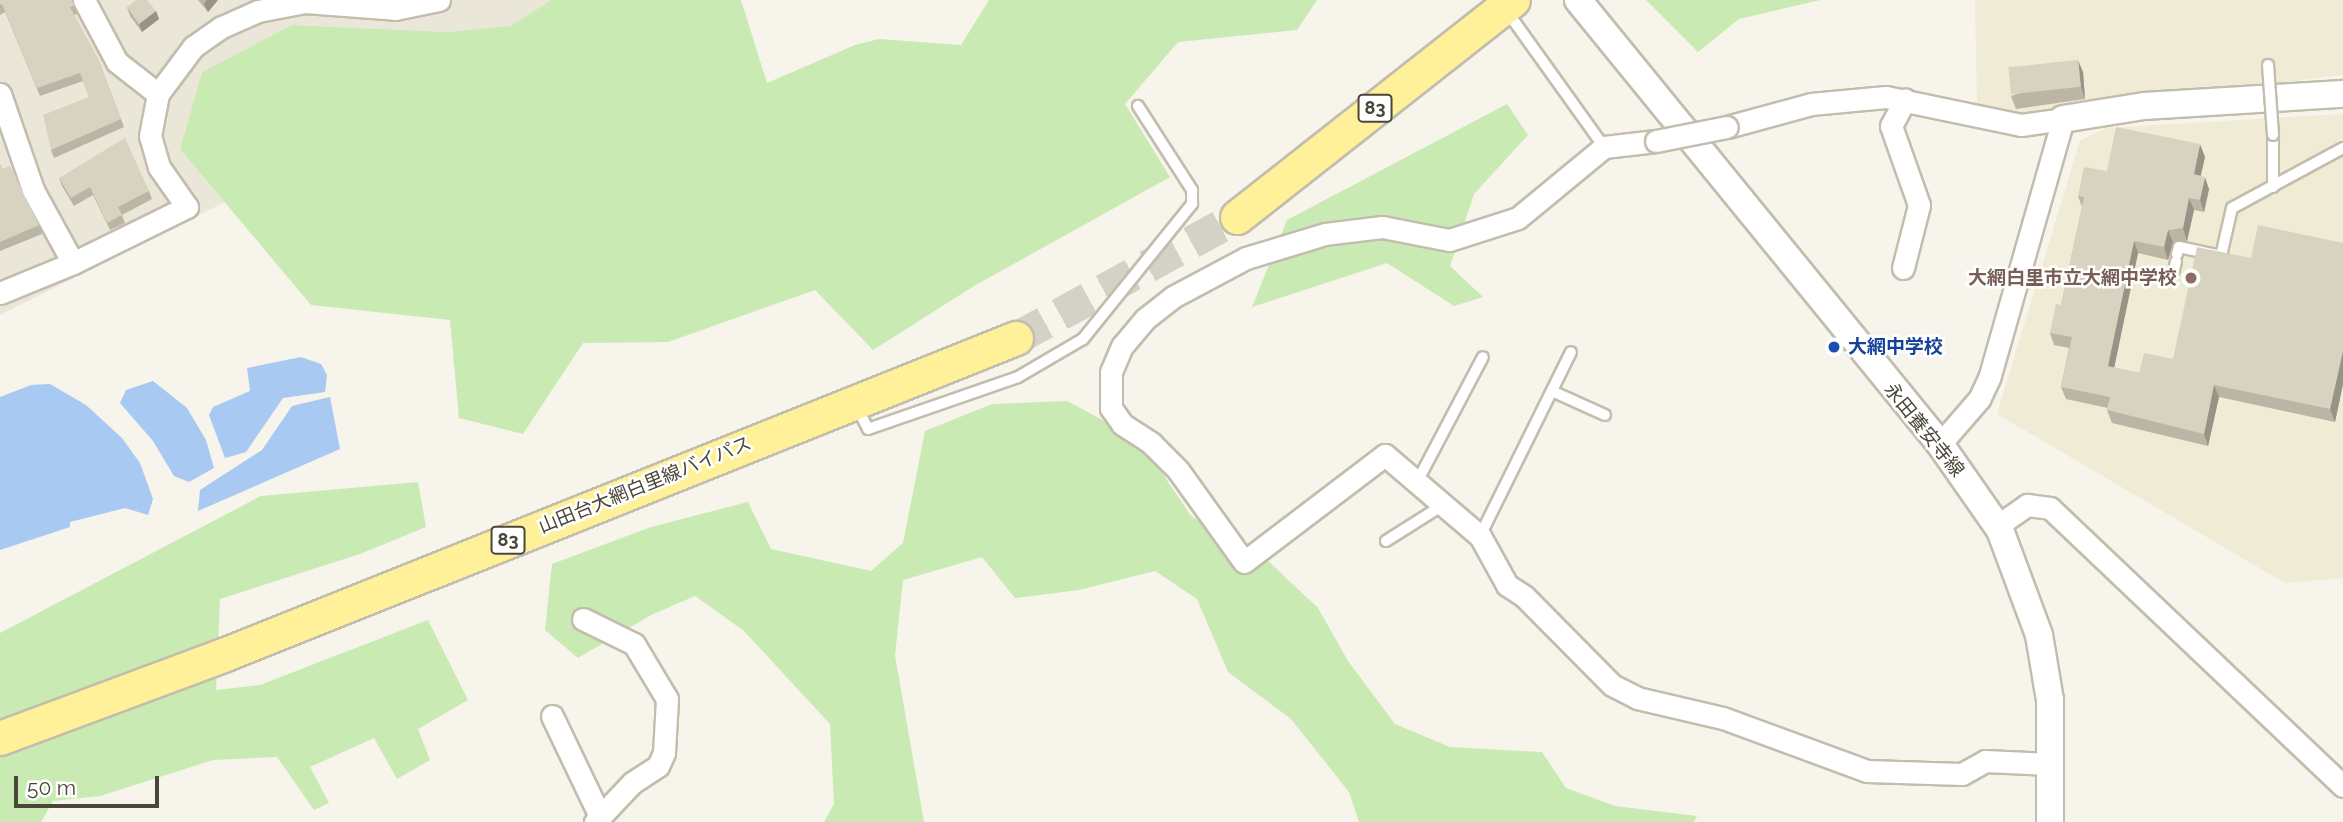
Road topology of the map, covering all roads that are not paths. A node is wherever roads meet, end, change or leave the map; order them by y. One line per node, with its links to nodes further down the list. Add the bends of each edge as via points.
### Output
1 (84, 0): 8 (street, via 117,62)
2 (439, 0): 5 (street, via 395,9 305,2)
3 (1578, 0): 27 (street, 永田養安寺線)
4 (1509, 3): 13 (lane); 16 (main road, 83)
5 (253, 6): 8 (street, via 193,47)
6 (2268, 65): 15 (lane, bridge)
7 (0, 94): 18 (street, via 33,190)
8 (158, 94): 18 (street, via 150,136 159,167 187,207)
9 (2343, 94): 12 (street, via 2144,106)
10 (1905, 100): 12 (street, via 2021,125); 13 (street, bridge, via 1886,97 1811,104 1727,127); 19 (street, via 1891,126 1919,205)
11 (1138, 106): 25 (lane, via 1192,190 1192,204 1083,339 1018,377 868,429)
12 (2063, 119): 27 (street, via 1989,378 1979,399)
13 (1604, 147): 28 (street, via 1518,218 1449,240 1382,228 1325,234 1247,258 1173,297 1145,319 1122,346 1111,372 1111,408 1122,424 1151,443 1178,470 1244,562 1385,455)
14 (2343, 148): 15 (lane)
15 (2273, 187): 17 (lane, via 2232,208 2221,256 2179,247)
16 (1237, 217)
17 (2175, 262)
18 (73, 263): 20 (street)
19 (1903, 268)
20 (0, 293)
21 (1016, 338): 25 (main road, 山田台大網白里線バイパス / 83)
22 (1571, 352): 24 (lane)
23 (1483, 357): 28 (lane)
24 (1552, 391): 26 (lane); 31 (lane)
25 (853, 401): 35 (main road, 山田台大網白里線バイパス / 83, via 235,650)
26 (1605, 415)
27 (1940, 444): 30 (street, 永田養安寺線)
28 (1416, 482): 29 (street)
29 (1443, 505): 31 (street); 32 (lane)
30 (1997, 526): 36 (street, 永田養安寺線, via 2039,635 2050,700); 37 (street, via 2027,505 2050,508)
31 (1480, 536): 36 (street, via 1507,585 1524,596 1612,685 1637,698 1723,718 1867,771 1962,774 1985,761)
32 (1386, 541)
33 (583, 619): 38 (street, via 634,644 667,699 664,753 658,766 632,783)
34 (552, 716): 38 (street)
35 (0, 737)
36 (2050, 764): 39 (street, 永田養安寺線)
37 (2343, 786)
38 (597, 819)
39 (2050, 822)

